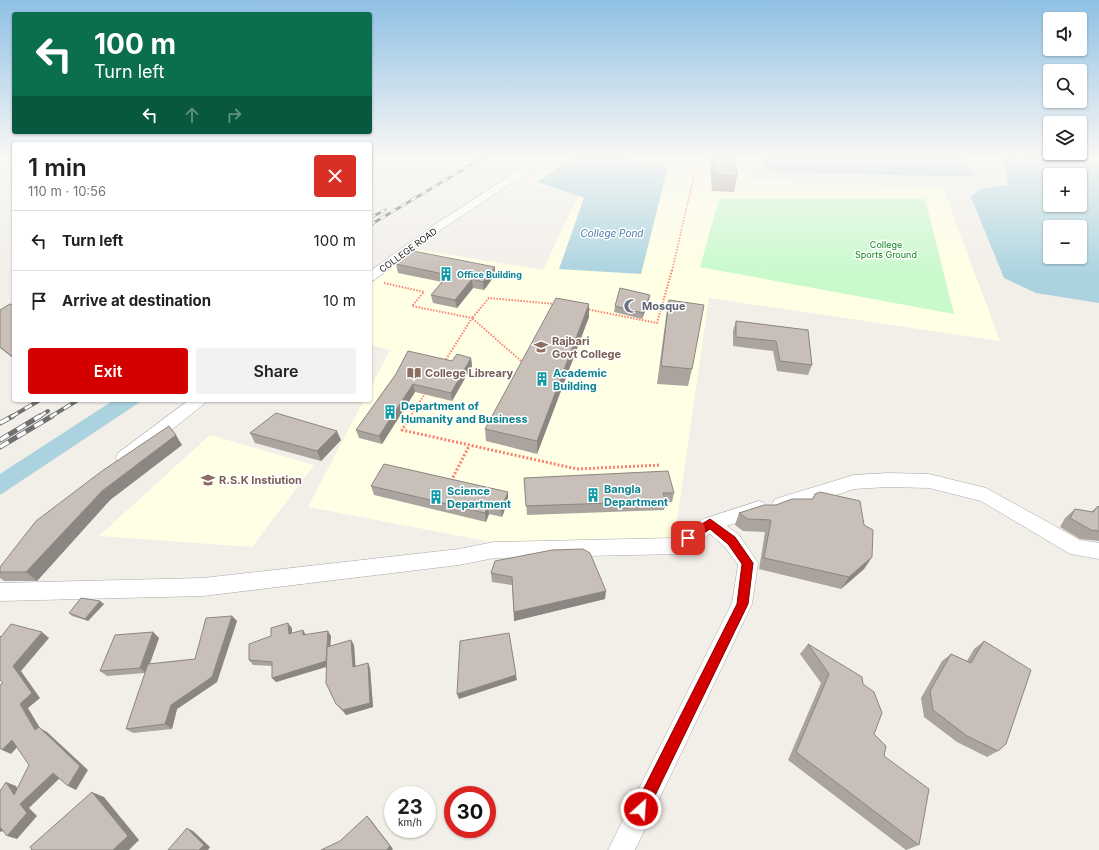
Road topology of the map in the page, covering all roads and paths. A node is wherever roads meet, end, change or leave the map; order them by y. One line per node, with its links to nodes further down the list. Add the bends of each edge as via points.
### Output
1 (485, 197): 3 (street, COLLEGE ROAD, via 441,225)
2 (689, 197): 5 (path, via 657,323)
3 (374, 279): 6 (path, via 424,292 412,306)
4 (556, 304): 6 (path, via 489,298)
5 (586, 309)
6 (472, 318): 7 (path); 8 (path)
7 (521, 361)
8 (443, 364)
9 (427, 390): 11 (path, via 402,430)
10 (196, 402): 13 (street)
11 (469, 446): 12 (path, via 577,469); 14 (path)
12 (661, 465)
13 (112, 467)
14 (450, 483)
15 (710, 524): 16 (street, via 758,508 803,499 854,482 929,482 986,495 1077,548); 17 (street, via 677,546 494,550 459,557 203,587); 18 (street, via 732,541 748,563 742,604)
16 (1099, 551)
17 (0, 592)
18 (621, 850)

